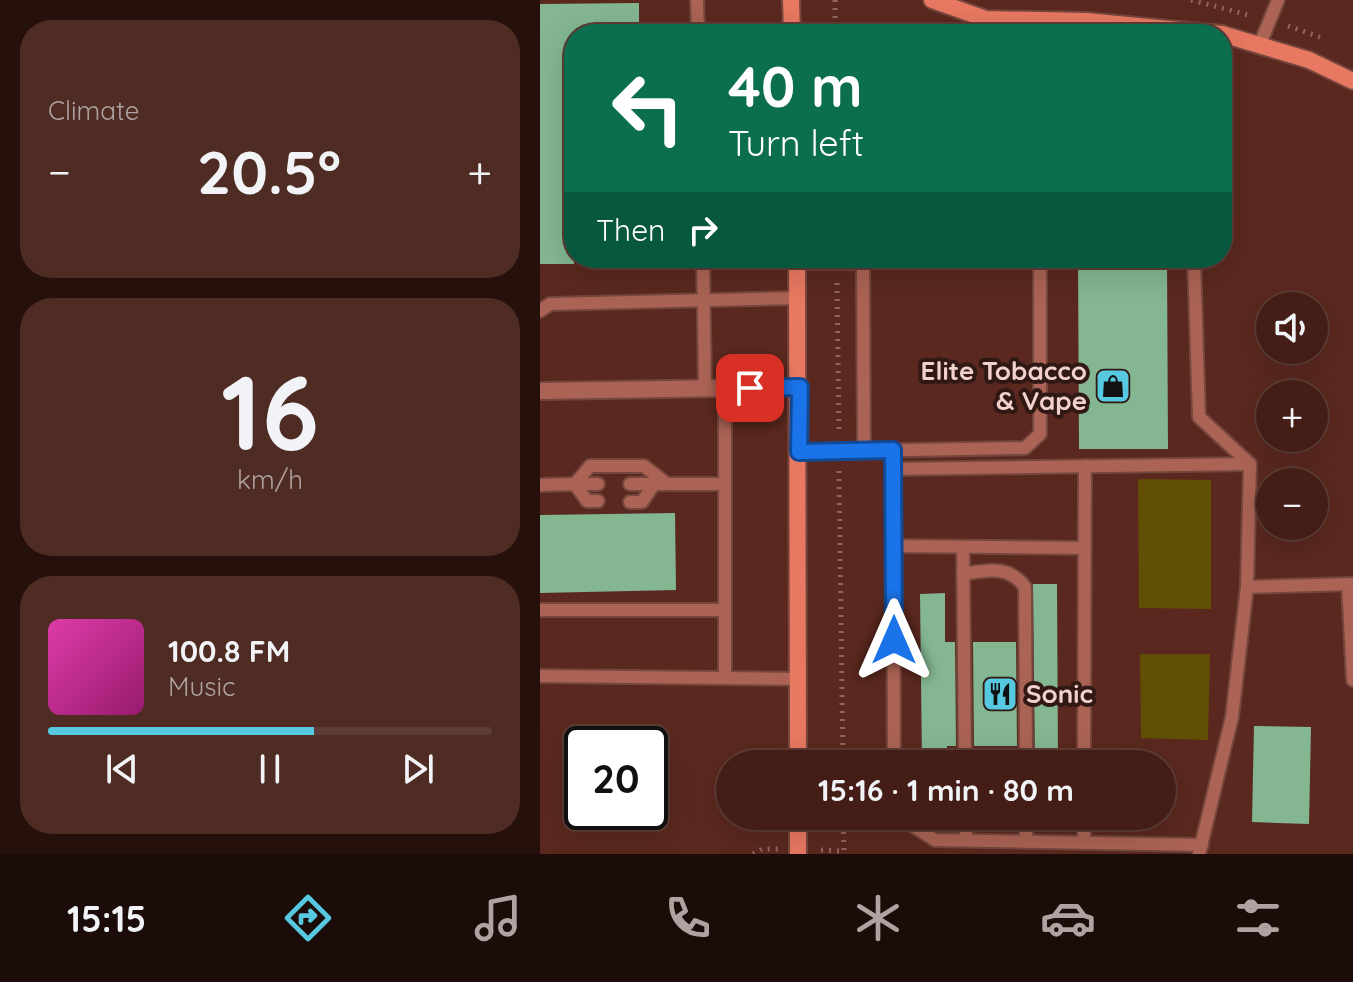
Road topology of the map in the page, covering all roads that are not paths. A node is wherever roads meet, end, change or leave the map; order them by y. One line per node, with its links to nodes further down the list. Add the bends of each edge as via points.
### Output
1 (697, 0): 5 (lane)
2 (791, 0): 6 (main road)
3 (932, 0): 7 (main road, via 986,19)
4 (1278, 0): 9 (lane)
5 (698, 24)
6 (792, 24)
7 (1116, 24)
8 (1232, 37): 9 (main road)
9 (1260, 44): 10 (main road)
10 (1353, 81)
11 (703, 268): 17 (lane)
12 (797, 268): 16 (main road)
13 (864, 268): 24 (lane)
14 (1040, 268): 23 (lane, via 1040,434 1025,448)
15 (1194, 268): 26 (lane, via 1199,417)
16 (798, 298): 17 (lane); 19 (main road)
17 (704, 300): 18 (lane, via 550,304); 20 (lane)
18 (540, 311)
19 (800, 387): 21 (street); 25 (main road)
20 (705, 388): 21 (street); 22 (street)
21 (725, 388): 33 (lane)
22 (540, 391)
23 (893, 450): 24 (lane); 28 (lane)
24 (864, 451): 25 (lane)
25 (799, 452): 47 (main road)
26 (1250, 464): 27 (lane); 42 (lane)
27 (1085, 466): 28 (lane); 39 (lane)
28 (893, 469): 37 (lane)
29 (575, 484): 30 (lane); 32 (lane, via 590,466 644,466); 34 (lane); 35 (lane, via 587,501)
30 (598, 484)
31 (630, 484): 32 (lane)
32 (661, 484): 33 (lane); 36 (lane, via 642,502)
33 (725, 484): 44 (lane)
34 (540, 485)
35 (598, 501)
36 (630, 502)
37 (893, 546): 38 (lane); 50 (lane)
38 (963, 547): 39 (lane); 40 (lane)
39 (1084, 548): 53 (lane)
40 (963, 574): 51 (lane); 52 (lane, via 1005,571 1025,587)
41 (1351, 584): 42 (lane); 48 (lane)
42 (1247, 587): 62 (lane, via 1232,717)
43 (540, 610): 44 (lane)
44 (725, 610): 46 (lane)
45 (540, 676): 46 (lane)
46 (725, 678): 47 (lane)
47 (799, 679): 49 (main road)
48 (1353, 680)
49 (798, 750)
50 (894, 750)
51 (965, 750)
52 (1026, 750)
53 (1084, 750)
54 (798, 830): 63 (main road)
55 (919, 830): 59 (lane, via 935,840)
56 (966, 830): 59 (lane)
57 (1026, 830): 60 (lane)
58 (1084, 830): 61 (lane)
59 (966, 840): 60 (lane)
60 (1026, 842): 61 (lane)
61 (1084, 843): 62 (lane)
62 (1201, 850)
63 (798, 854)

